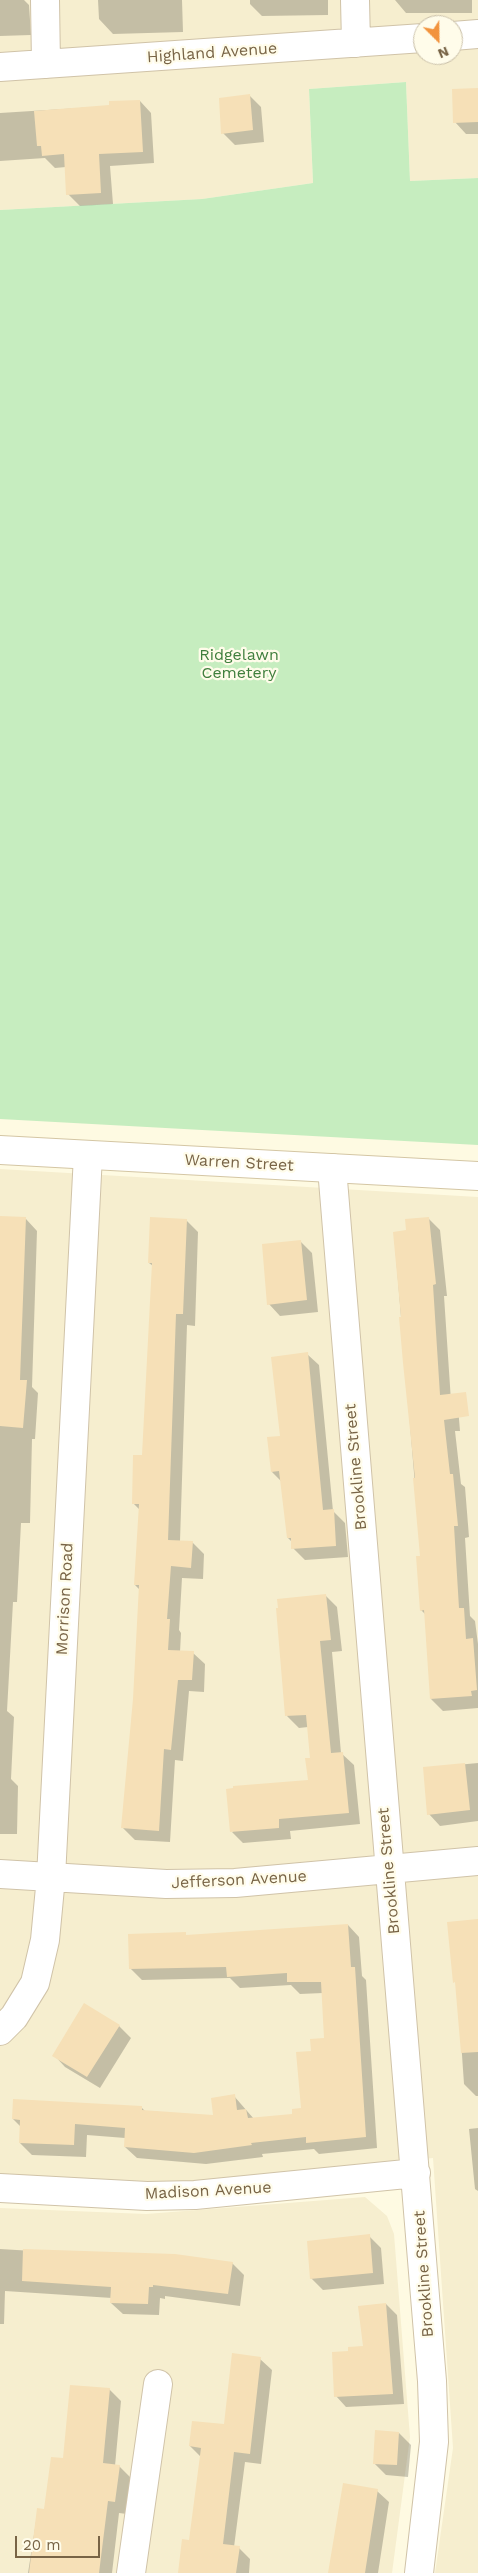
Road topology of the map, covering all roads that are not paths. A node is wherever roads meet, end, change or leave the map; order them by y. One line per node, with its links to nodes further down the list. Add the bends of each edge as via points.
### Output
1 (45, 0): 7 (street)
2 (355, 0): 6 (street)
3 (478, 34): 4 (street)
4 (463, 35)
5 (413, 39): 6 (street, Highland Avenue)
6 (356, 43): 7 (street, Highland Avenue)
7 (46, 64): 8 (street, Highland Avenue)
8 (0, 67)
9 (0, 1150): 10 (street, Warren Street)
10 (88, 1155): 11 (street, Warren Street); 16 (street, Morrison Road)
11 (332, 1168): 12 (street, Warren Street); 14 (street, Brookline Street)
12 (478, 1176)
13 (478, 1861): 14 (street, Jefferson Avenue)
14 (388, 1869): 16 (street, Jefferson Avenue, via 235,1883 166,1884); 18 (street, Brookline Street)
15 (0, 1874): 16 (street, Jefferson Avenue)
16 (51, 1877): 17 (street, Morrison Road, via 45,1940 35,1983 14,2017)
17 (0, 2031)
18 (416, 2173): 19 (street, Madison Avenue, via 195,2195 147,2196); 22 (street, Brookline Street, via 434,2442)
19 (0, 2188)
20 (158, 2384): 21 (street)
21 (131, 2573)
22 (419, 2573)

